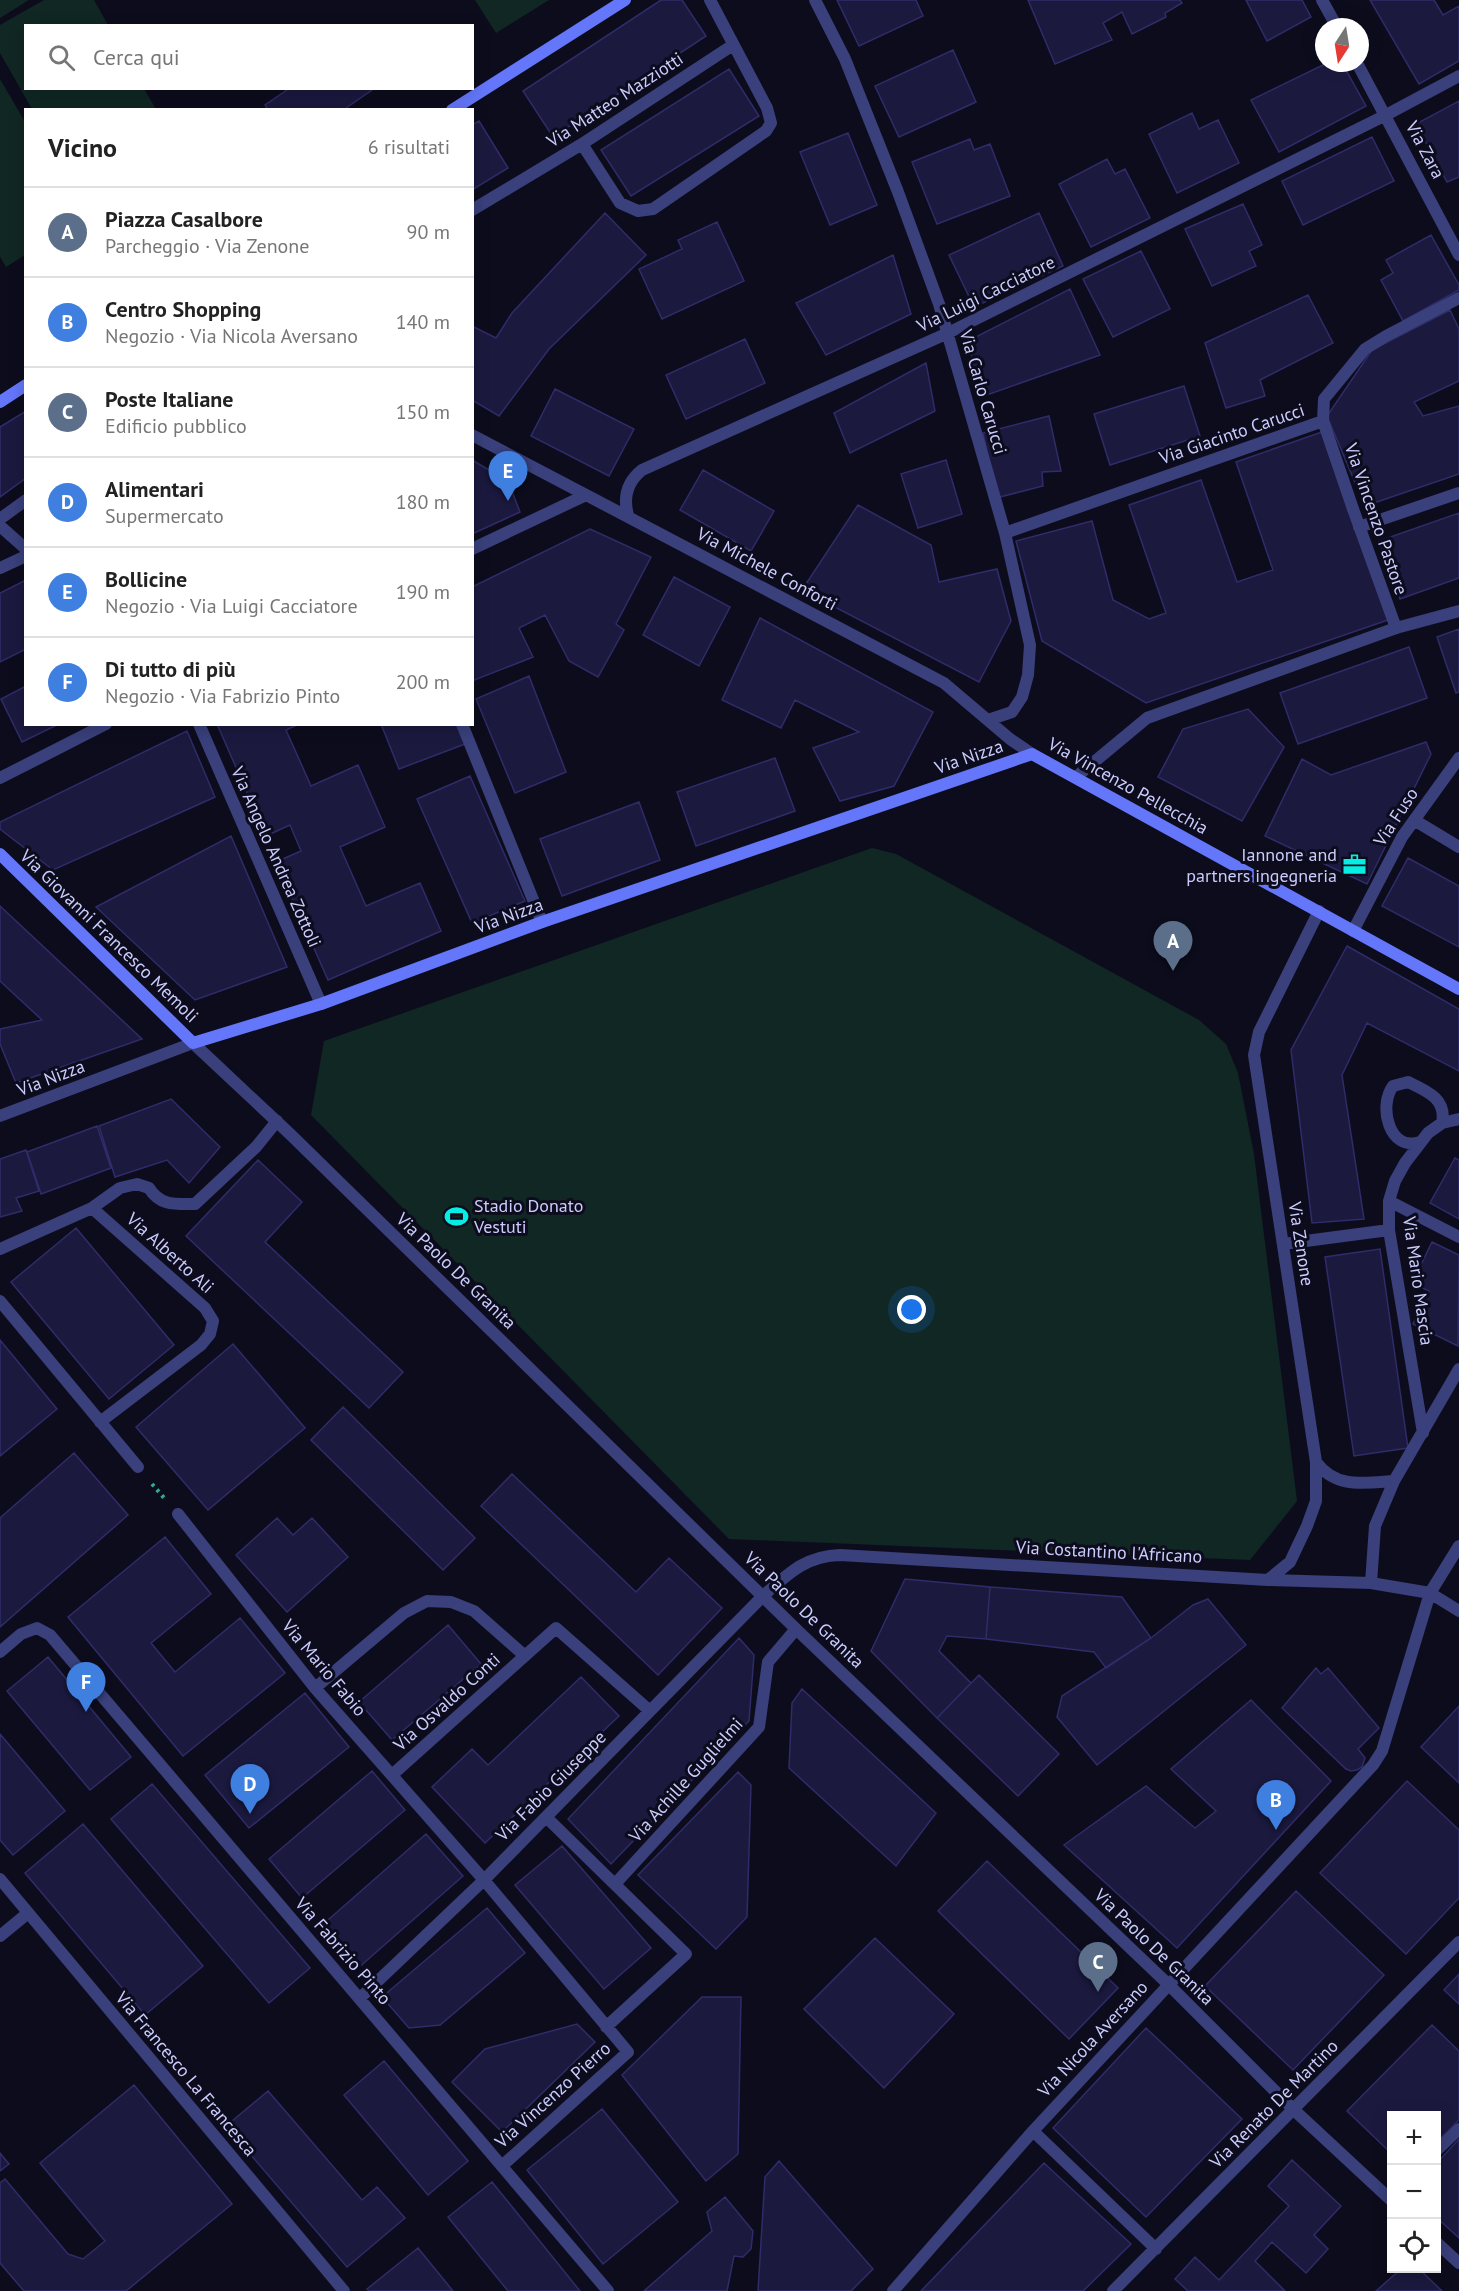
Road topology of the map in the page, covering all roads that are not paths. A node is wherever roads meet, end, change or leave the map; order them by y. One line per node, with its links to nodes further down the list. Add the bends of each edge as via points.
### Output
1 (625, 0): 9 (main road)
2 (710, 0): 6 (street)
3 (815, 0): 15 (street, Via Carlo Carucci, via 867,114)
4 (1322, 0): 5 (street)
5 (1332, 18)
6 (733, 45): 11 (street, Via Matteo Mazziotti); 11 (street, via 771,123 758,137 653,209 638,211 620,203)
7 (1362, 72): 10 (street, Via Zara)
8 (1459, 76): 10 (street, Via Luigi Cacciatore)
9 (455, 108)
10 (1386, 115): 13 (street, Via Zara); 15 (street, Via Luigi Cacciatore)
11 (582, 144): 12 (street, Via Matteo Mazziotti)
12 (474, 209)
13 (1459, 255)
14 (1459, 298): 18 (street, Via Giacinto Carucci, via 1365,349 1324,399)
15 (948, 333): 23 (street, Via Luigi Cacciatore, via 642,470 632,478 627,491); 27 (street, Via Carlo Carucci)
16 (24, 386): 17 (main road)
17 (0, 402)
18 (1323, 421): 26 (street, Via Vincenzo Pastore); 27 (street, Via Giacinto Carucci)
19 (474, 436): 21 (street, Via Michele Conforti)
20 (1459, 493): 26 (street)
21 (586, 495): 23 (street, Via Michele Conforti); 29 (street)
22 (24, 501): 24 (street)
23 (628, 515): 34 (street, Via Michele Conforti, via 944,683)
24 (0, 519)
25 (0, 526): 28 (street)
26 (1359, 527): 33 (street, Via Vincenzo Pastore)
27 (1005, 533): 34 (street, Via Carlo Carucci, via 1030,645 1028,675 1022,697 1012,712)
28 (24, 547)
29 (474, 548)
30 (24, 557): 31 (street)
31 (0, 568)
32 (1459, 611): 33 (street)
33 (1396, 628): 40 (street, via 1147,718)
34 (988, 720): 38 (street, Via Michele Conforti)
35 (102, 726): 41 (street)
36 (200, 726): 49 (street, Via Angelo Andrea Zottoli)
37 (463, 726): 46 (street)
38 (1032, 754): 40 (main road, Via Vincenzo Pellecchia); 46 (main road, Via Nizza)
39 (1459, 758): 42 (street, Via Fuso)
40 (1076, 777): 45 (main road, Via Vincenzo Pellecchia)
41 (0, 778)
42 (1414, 820): 43 (street); 47 (street, Via Fuso)
43 (1459, 847)
44 (0, 854): 50 (main road, Via Giovanni Francesco Memoli)
45 (1319, 911): 47 (main road, Via Vincenzo Pellecchia); 60 (street, Via Zenone, via 1259,1032 1254,1055)
46 (542, 922): 49 (main road, Via Nizza)
47 (1353, 931): 48 (main road, Via Vincenzo Pellecchia)
48 (1459, 989)
49 (321, 1004): 50 (main road, Via Nizza)
50 (193, 1043): 51 (street, Via Nizza); 53 (street, Via Paolo De Granita)
51 (0, 1116)
52 (1459, 1119): 54 (street, Via Mario Mascia)
53 (277, 1121): 57 (street, Via Alberto Ali, via 256,1147 195,1204 171,1204 137,1184 120,1188); 74 (street, Via Paolo De Granita)
54 (1442, 1123): 55 (street, Via Mario Mascia); 55 (street, via 1443,1107 1423,1088 1408,1082 1393,1086 1386,1109 1392,1132 1406,1143)
55 (1420, 1142): 56 (street, Via Mario Mascia, via 1395,1181)
56 (1389, 1201): 58 (street, Via Mario Mascia); 59 (street)
57 (92, 1208): 61 (street, Via Alberto Ali); 64 (street, Via Alberto Ali, via 205,1308 213,1321 210,1334 201,1345)
58 (1389, 1230): 60 (street); 65 (street, Via Mario Mascia)
59 (1459, 1237)
60 (1283, 1244): 66 (street, Via Zenone)
61 (0, 1249)
62 (0, 1301): 64 (street)
63 (1459, 1369): 65 (street)
64 (100, 1422): 67 (street)
65 (1423, 1433): 68 (street)
66 (1316, 1462): 68 (street, via 1324,1473 1338,1480); 71 (street, Via Zenone, via 1316,1501 1307,1526 1290,1562)
67 (138, 1467)
68 (1394, 1482): 72 (street, via 1375,1526)
69 (178, 1514): 79 (street, Via Mario Fabio)
70 (1459, 1546): 73 (street, Via Nicola Aversano)
71 (1268, 1580): 72 (street, Via Costantino l'Africano); 74 (street, Via Costantino l'Africano, via 829,1555 796,1568)
72 (1371, 1583): 73 (street, Via Costantino l'Africano)
73 (1430, 1593): 75 (street, Via Costantino l'Africano); 89 (street, Via Nicola Aversano, via 1382,1751 1373,1765)
74 (763, 1596): 76 (street, Via Paolo De Granita); 80 (street, Via Fabio Giuseppe)
75 (1459, 1611)
76 (796, 1629): 84 (street, Via Achille Guglielmi, via 768,1662 759,1727); 89 (street, Via Paolo De Granita)
77 (0, 1652): 90 (street, Via Fabrizio Pinto, via 21,1634 37,1628 50,1635)
78 (525, 1656): 79 (street, Via Osvaldo Conti, via 474,1611 451,1602 427,1601 404,1613); 80 (street, Via Osvaldo Conti, via 556,1628); 81 (street, Via Osvaldo Conti)
79 (315, 1688): 81 (street, Via Mario Fabio)
80 (650, 1711): 82 (street, Via Fabio Giuseppe)
81 (392, 1775): 83 (street, Via Mario Fabio)
82 (546, 1817): 83 (street, Via Fabio Giuseppe); 84 (street)
83 (484, 1880): 90 (street, Via Fabio Giuseppe); 91 (street, Via Mario Fabio)
84 (615, 1884): 91 (street, via 687,1954)
85 (2, 1886): 86 (street, Via Francesco La Francesca)
86 (28, 1913): 87 (street); 102 (street, Via Francesco La Francesca)
87 (0, 1936)
88 (1459, 1942): 93 (street, Via Renato De Martino)
89 (1169, 1985): 93 (street, Via Paolo De Granita); 95 (street, Via Nicola Aversano)
90 (360, 1998): 97 (street, Via Fabrizio Pinto)
91 (606, 2027): 92 (street, Via Mario Fabio)
92 (628, 2052): 97 (street, Via Vincenzo Pierro)
93 (1294, 2110): 98 (street, Via Paolo De Granita); 100 (street, Via Renato De Martino)
94 (1459, 2129): 96 (street)
95 (1033, 2131): 100 (street); 104 (street, Via Nicola Aversano)
96 (1441, 2147)
97 (503, 2165): 103 (street, Via Fabrizio Pinto)
98 (1387, 2194)
99 (1441, 2246): 101 (street)
100 (1156, 2249): 105 (street, Via Renato De Martino)
101 (1459, 2263)
102 (344, 2291)
103 (608, 2291)
104 (893, 2291)
105 (1113, 2291)

